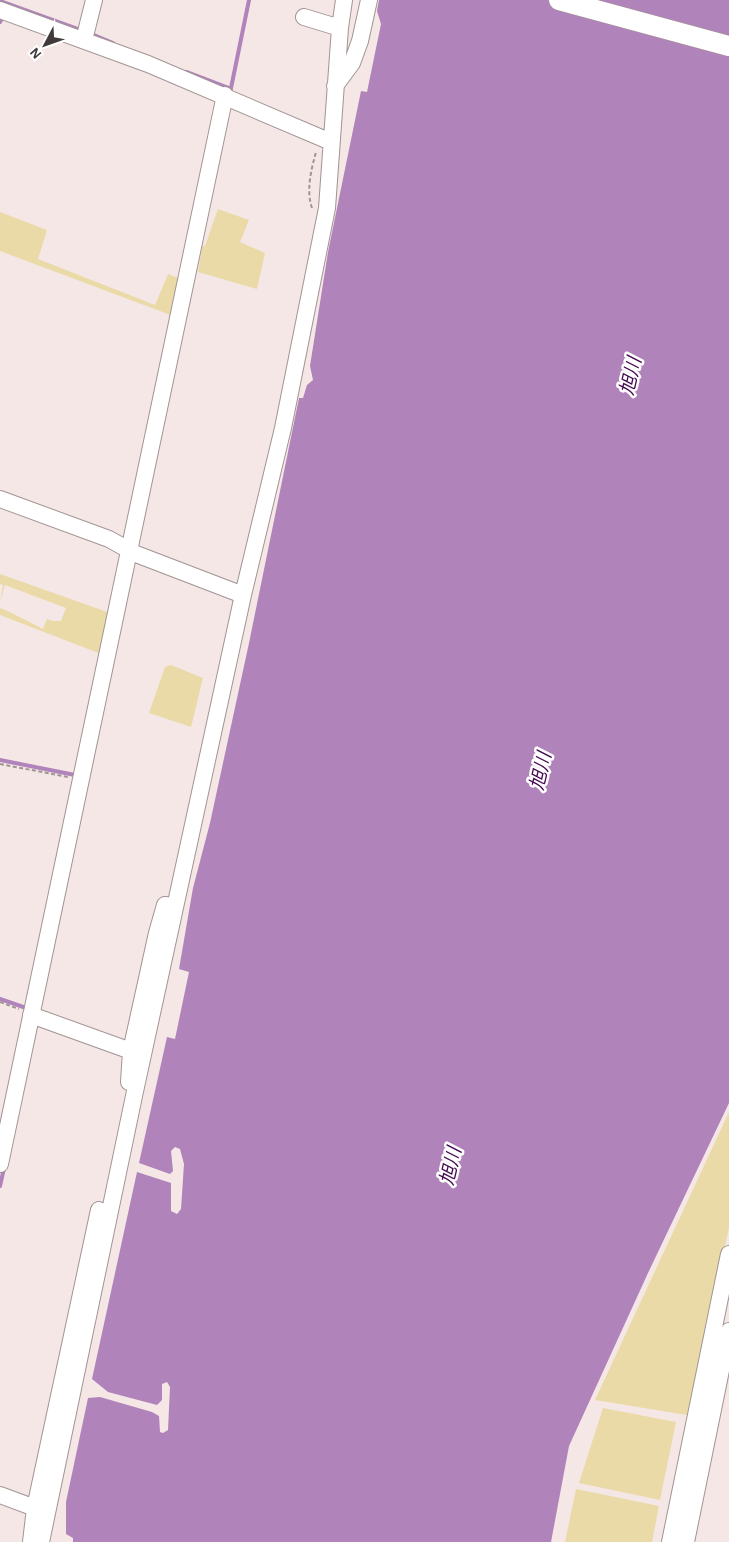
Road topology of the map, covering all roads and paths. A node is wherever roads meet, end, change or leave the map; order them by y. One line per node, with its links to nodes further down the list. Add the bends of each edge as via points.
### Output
1 (94, 0): 8 (street)
2 (344, 0): 7 (street)
3 (369, 0): 10 (street, via 352,63)
4 (559, 0): 9 (main road)
5 (0, 10): 8 (street)
6 (304, 17): 7 (street)
7 (340, 28): 10 (street)
8 (86, 35): 11 (street)
9 (729, 46)
10 (335, 86): 12 (street)
11 (228, 97): 12 (street); 14 (street)
12 (331, 142): 15 (street, via 327,208 283,428)
13 (0, 499): 14 (street)
14 (131, 549): 15 (street); 17 (street)
15 (243, 595): 18 (street)
16 (0, 764): 17 (path)
17 (80, 780): 20 (street)
18 (175, 907): 21 (street, via 166,905 160,924); 22 (street)
19 (0, 1002): 20 (path)
20 (35, 1017): 21 (street); 23 (street)
21 (131, 1051): 22 (street)
22 (131, 1095): 28 (street, via 81,1291); 29 (street)
23 (0, 1164)
24 (729, 1254): 30 (street)
25 (729, 1331): 26 (street)
26 (723, 1399): 31 (street)
27 (0, 1494): 28 (street)
28 (35, 1508): 29 (street)
29 (33, 1540)
30 (670, 1542)
31 (686, 1542)

